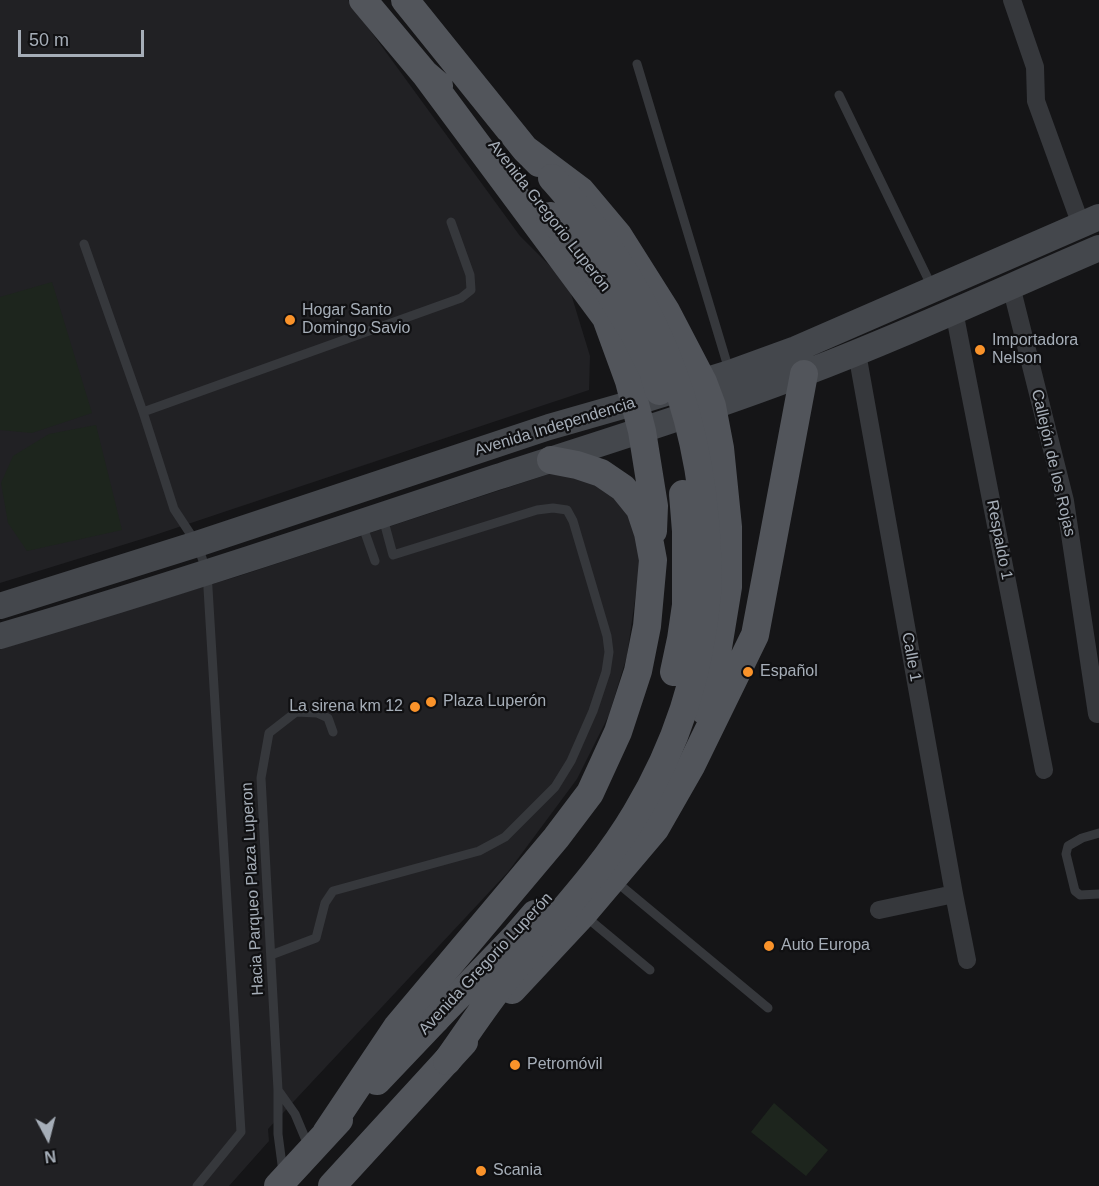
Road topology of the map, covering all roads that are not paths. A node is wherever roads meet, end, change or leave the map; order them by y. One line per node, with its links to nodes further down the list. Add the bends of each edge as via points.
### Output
1 (363, 0): 5 (main road, Avenida Gregorio Luperón)
2 (405, 0): 7 (main road, Avenida Gregorio Luperón)
3 (1012, 0): 8 (street, via 1035,68 1036,101)
4 (637, 64): 16 (lane)
5 (425, 74): 19 (main road, via 606,318); 46 (main road, Avenida Gregorio Luperón, bridge, via 472,116 598,274 653,371 682,479 686,605 673,680 654,739 630,787 596,840 516,936)
6 (839, 95): 13 (lane)
7 (525, 149): 18 (main road, via 581,191 618,235 666,311); 44 (main road, Avenida Gregorio Luperón, bridge, via 594,228 624,272 654,325 671,366 694,440 701,485 707,592 702,634 681,718 637,812 614,849 506,979)
8 (1090, 221): 13 (main road, Avenida Independencia)
9 (451, 222): 20 (lane, via 470,275 471,290 461,298)
10 (84, 244): 20 (lane)
11 (1099, 248): 12 (main road, Avenida Independencia)
12 (1011, 286): 14 (main road, Avenida Independencia); 30 (street, Callejón de los Rojas, via 1065,501)
13 (933, 289): 16 (main road, Avenida Independencia, via 796,349)
14 (954, 311): 15 (main road, Avenida Independencia); 33 (street, Respaldo 1)
15 (856, 353): 17 (main road, Avenida Independencia); 36 (street, Calle 1)
16 (730, 373): 18 (main road, Avenida Independencia)
17 (804, 374): 18 (main road, Avenida Independencia); 32 (main road, via 755,635)
18 (707, 394): 19 (main road, Avenida Independencia); 21 (main road, Avenida Independencia); 32 (main road, via 720,448 728,527 728,587 713,678)
19 (634, 403): 21 (main road); 24 (main road, Avenida Independencia, via 520,436)
20 (143, 412): 24 (lane, via 174,509)
21 (642, 431): 22 (main road, Avenida Independencia); 25 (main road, via 654,506)
22 (551, 460): 23 (main road, Avenida Independencia); 25 (main road, via 601,473 624,488 640,509)
23 (372, 519): 26 (lane); 27 (main road, Avenida Independencia); 40 (lane, via 393,555 537,510 567,510 607,636 606,672 593,711 555,788 505,837 479,851 333,891 325,903 316,938)
24 (197, 544): 27 (lane); 28 (main road, Avenida Independencia)
25 (653, 560): 46 (main road, via 639,671 618,732 590,793 397,1027)
26 (375, 561)
27 (207, 572): 29 (main road, Avenida Independencia); 48 (lane, via 241,1132)
28 (0, 606)
29 (0, 636)
30 (1097, 714)
31 (333, 732): 40 (lane, Hacia Parqueo Plaza Luperon, via 328,718 296,712 269,734 261,778)
32 (691, 766): 35 (main road, via 656,829)
33 (1044, 770)
34 (1099, 833): 37 (lane, via 1068,846 1066,854 1074,891 1080,895)
35 (612, 879): 39 (main road); 43 (lane)
36 (954, 894): 38 (street); 41 (street, Calle 1)
37 (1099, 894)
38 (879, 910)
39 (583, 914): 42 (lane); 44 (main road)
40 (271, 955): 45 (lane, Hacia Parqueo Plaza Luperon)
41 (967, 960)
42 (650, 969)
43 (768, 1008)
44 (447, 1060): 49 (main road, Avenida Gregorio Luperón)
45 (278, 1090): 46 (lane); 47 (lane, Hacia Parqueo Plaza Luperon)
46 (318, 1142): 47 (main road, Avenida Gregorio Luperón)
47 (281, 1182)
48 (197, 1186)
49 (332, 1186)

